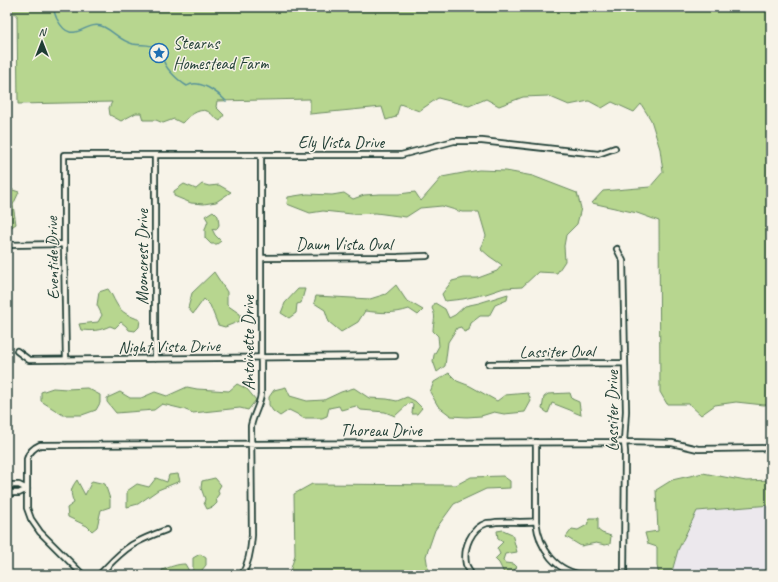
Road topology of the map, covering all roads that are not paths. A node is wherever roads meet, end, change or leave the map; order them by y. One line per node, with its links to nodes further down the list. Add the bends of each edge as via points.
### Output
1 (615, 148): 4 (street, Ely Vista Drive, via 598,154 482,141 454,141 401,155)
2 (64, 155): 3 (street, Ely Vista Drive); 5 (street, Eventide Drive)
3 (155, 155): 4 (street, Ely Vista Drive); 13 (street, Mooncrest Drive)
4 (261, 155): 9 (street, Antoinette Drive)
5 (64, 244): 6 (street); 14 (street, Eventide Drive)
6 (7, 245)
7 (617, 249): 15 (street, Lassiter Drive, via 623,261)
8 (427, 256): 9 (street, Dawn Vista Oval)
9 (261, 258): 12 (street, Antoinette Drive)
10 (17, 351): 14 (street, Night Vista Drive, via 29,360)
11 (396, 356): 12 (street, Night Vista Drive)
12 (261, 358): 13 (street, Night Vista Drive); 19 (street, Antoinette Drive, via 261,394 252,419)
13 (155, 359): 14 (street, Night Vista Drive)
14 (66, 360)
15 (625, 363): 16 (street, Lassiter Oval); 18 (street, Lassiter Drive)
16 (488, 364)
17 (536, 442): 18 (street, Thoreau Drive); 19 (street, Thoreau Drive); 24 (street)
18 (624, 442): 20 (street, Thoreau Drive, via 672,443 698,449); 31 (street, Lassiter Drive)
19 (250, 444): 22 (street, Thoreau Drive, via 40,446 32,449 28,455); 28 (street, Antoinette Drive, via 252,535 251,551)
20 (771, 448)
21 (7, 485): 22 (street, via 19,485)
22 (27, 489): 23 (street, via 19,493); 26 (street, via 27,508 31,519 40,532)
23 (7, 493)
24 (536, 521): 29 (street, via 487,523 476,530 466,548 466,564); 30 (street, via 540,542 553,560 574,573)
25 (166, 530): 27 (street, via 131,546)
26 (82, 575)
27 (99, 575)
28 (242, 575)
29 (471, 575)
30 (586, 575)
31 (624, 575)

